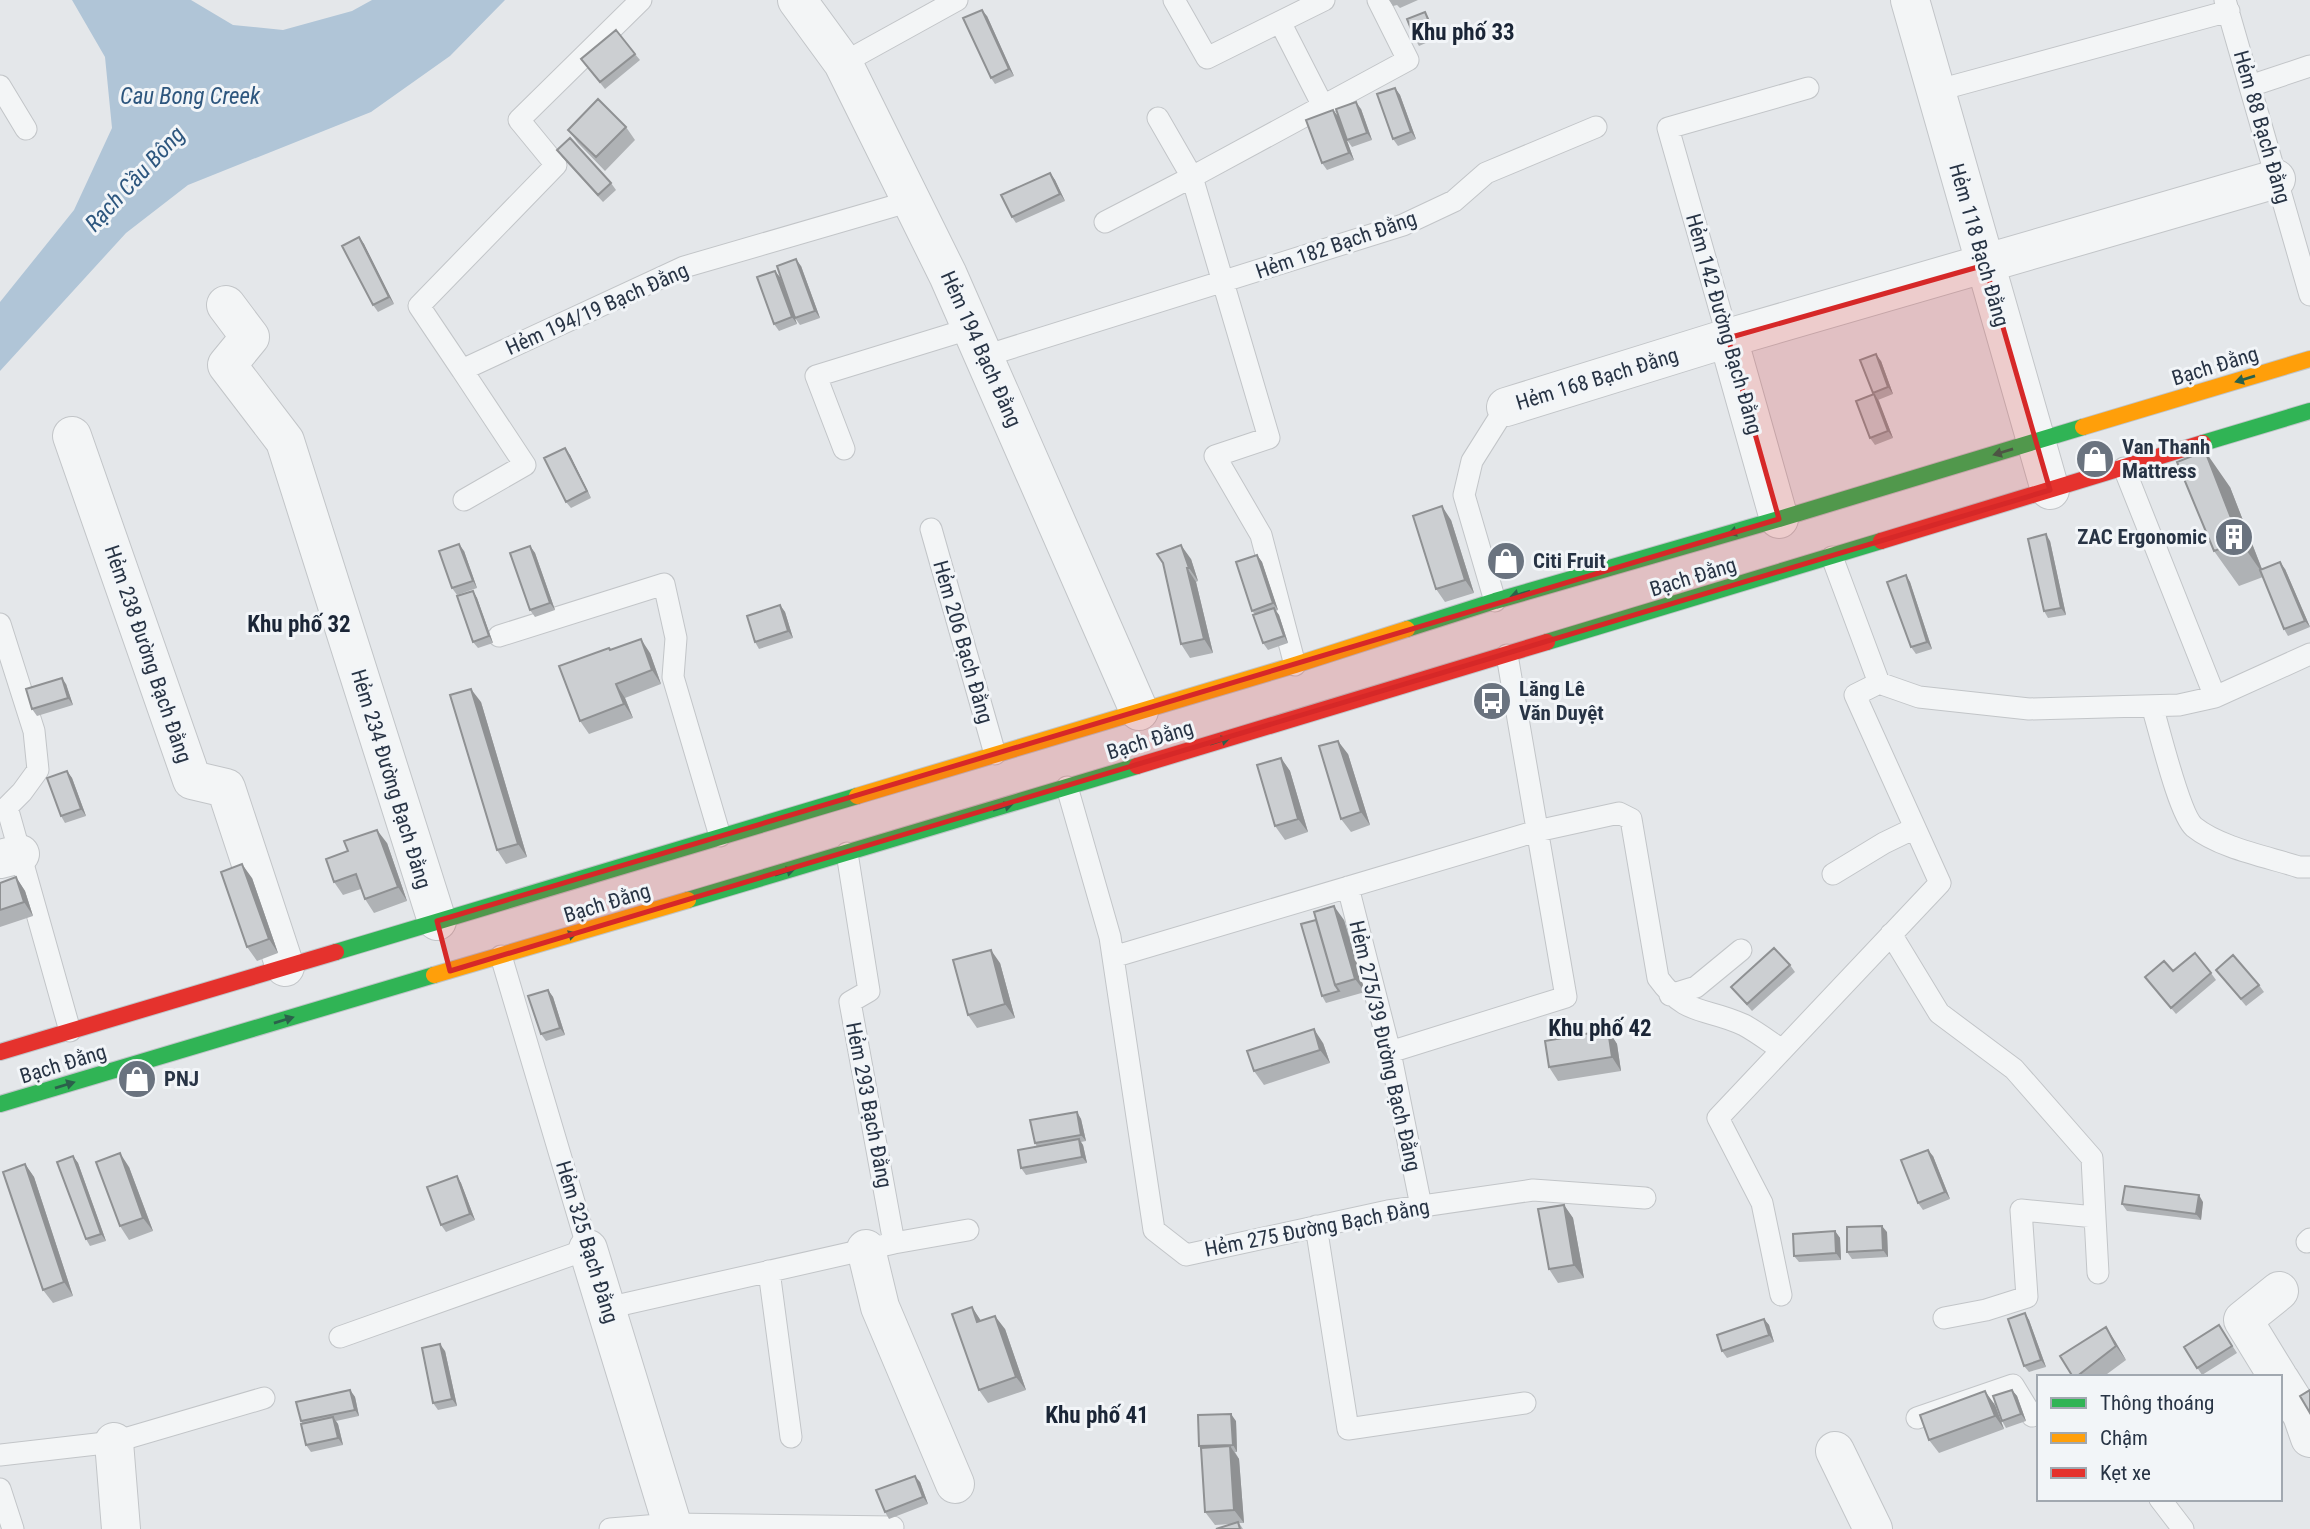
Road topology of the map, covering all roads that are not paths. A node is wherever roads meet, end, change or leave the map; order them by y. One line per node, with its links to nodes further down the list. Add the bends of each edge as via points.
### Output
1 (641, 0): 31 (lane, via 519,120 556,165 419,306)
2 (797, 0): 10 (street, Hẻm 194 Bạch Đằng)
3 (957, 0): 10 (lane)
4 (1174, 0): 9 (lane, via 1207,58)
5 (1324, 0): 9 (lane)
6 (1378, 0): 16 (lane, via 1408,60)
7 (1910, 0): 15 (street, Hẻm 118 Bạch Đằng)
8 (2227, 6): 13 (lane, Hẻm 88 Bạch Đằng); 15 (lane)
9 (1280, 22): 16 (lane)
10 (844, 62): 22 (street, Hẻm 194 Bạch Đằng)
11 (2310, 66): 13 (lane)
12 (0, 86): 19 (lane)
13 (2249, 86): 21 (lane, Hẻm 88 Bạch Đằng)
14 (1808, 88): 28 (lane, Hẻm 142 Đường Bạch Đằng, via 1668,128)
15 (1935, 91): 24 (street, Hẻm 118 Bạch Đằng)
16 (1323, 106): 20 (lane)
17 (1158, 118): 20 (lane)
18 (1595, 127): 25 (lane, Hẻm 182 Bạch Đằng, via 1486,173 1454,201 1403,225)
19 (26, 129)
20 (1192, 177): 23 (lane); 25 (lane)
21 (2276, 179): 24 (street, Hẻm 168 Bạch Đằng); 26 (lane, Hẻm 88 Bạch Đằng)
22 (911, 201): 29 (street, Hẻm 194 Bạch Đằng); 31 (lane, Hẻm 194/19 Bạch Đằng, via 684,267)
23 (1105, 222)
24 (1985, 265): 28 (street, Hẻm 168 Bạch Đằng); 35 (street, Hẻm 118 Bạch Đằng)
25 (1222, 282): 29 (lane, Hẻm 182 Bạch Đằng); 48 (lane, via 1269,438 1215,456 1261,534)
26 (2310, 295)
27 (226, 305): 64 (street, Hẻm 234 Đường Bạch Đằng, via 250,337 227,365 285,441)
28 (1728, 338): 32 (street, Hẻm 168 Bạch Đằng); 40 (street, Hẻm 142 Đường Bạch Đằng)
29 (979, 342): 36 (lane, Hẻm 182 Bạch Đằng, via 816,376); 53 (street, Hẻm 194 Bạch Đằng)
30 (2310, 359): 35 (main road, Bạch Đằng, one-way to 35)
31 (462, 370): 39 (lane, via 525,465)
32 (1506, 407): 43 (lane, Hẻm 168 Bạch Đằng, via 1472,461 1464,495)
33 (2310, 411): 37 (main road, Bạch Đằng)
34 (72, 436): 69 (street, Hẻm 238 Đường Bạch Đằng, via 192,780 226,788)
35 (2034, 442): 38 (street, Hẻm 118 Bạch Đằng); 40 (main road, Bạch Đằng, one-way to 40)
36 (844, 449)
37 (2124, 468): 38 (main road, Bạch Đằng); 51 (lane)
38 (2050, 490): 42 (main road, Bạch Đằng)
39 (464, 500)
40 (1779, 519): 43 (main road, Bạch Đằng, one-way to 43)
41 (931, 529): 54 (lane, Hẻm 206 Bạch Đằng)
42 (1832, 556): 47 (main road, Bạch Đằng); 50 (lane)
43 (1495, 601): 48 (main road, Bạch Đằng)
44 (0, 624): 49 (lane)
45 (499, 635): 58 (lane, via 664,584 676,638 673,677)
46 (2310, 654): 51 (lane)
47 (1507, 655): 55 (main road, Bạch Đằng, one-way to 47, via 1153,754); 57 (lane)
48 (1295, 664): 53 (main road, Bạch Đằng)
49 (7, 671): 60 (lane, via 34,731 38,770 7,807)
50 (1879, 683): 52 (lane, via 1919,696 2029,709); 56 (lane, via 1855,695)
51 (2215, 697): 52 (lane)
52 (2152, 706): 61 (lane, via 2171,775 2192,826 2224,843)
53 (1141, 717): 54 (main road, Bạch Đằng)
54 (996, 754): 58 (main road, Bạch Đằng)
55 (1067, 788): 59 (main road, Bạch Đằng, one-way to 55); 68 (lane, Hẻm 275 Đường Bạch Đằng)
56 (1915, 828): 62 (lane); 65 (lane, via 1940,883)
57 (1537, 831): 63 (lane); 70 (lane, via 1619,813 1631,819 1658,978); 74 (lane, via 1566,997)
58 (720, 836): 64 (main road, Bạch Đằng)
59 (847, 853): 67 (main road, Bạch Đằng, one-way to 59); 81 (lane, Hẻm 293 Bạch Đằng, via 869,990 850,1002)
60 (10, 856): 71 (lane)
61 (2310, 867)
62 (1833, 874)
63 (1348, 887): 68 (lane); 74 (lane, Hẻm 275/39 Đường Bạch Đằng)
64 (438, 928): 69 (main road, Bạch Đằng)
65 (1891, 934): 72 (lane); 78 (lane, via 1939,1013 2014,1069 2092,1158)
66 (1741, 950): 70 (lane, via 1696,987)
67 (501, 956): 75 (main road, Bạch Đằng, one-way to 67, via 448,965); 82 (lane, Hẻm 325 Bạch Đằng)
68 (1113, 957): 79 (lane, Hẻm 275 Đường Bạch Đằng, via 1154,1230 1186,1255)
69 (285, 967): 71 (main road, Bạch Đằng)
70 (1670, 995): 72 (lane, via 1688,1007 1744,1025)
71 (70, 1031): 73 (main road, Bạch Đằng)
72 (1782, 1050): 86 (lane, via 1718,1118 1762,1203)
73 (0, 1052)
74 (1390, 1052): 77 (lane, Hẻm 275/39 Đường Bạch Đằng)
75 (0, 1104)
76 (1645, 1198): 77 (lane, Hẻm 275 Đường Bạch Đằng, via 1533,1190)
77 (1421, 1206): 79 (lane, Hẻm 275 Đường Bạch Đằng)
78 (2095, 1217): 84 (lane); 88 (lane, via 2021,1210 2027,1297)
79 (1316, 1226): 93 (lane, via 1348,1429)
80 (968, 1230): 81 (lane)
81 (880, 1246): 83 (lane); 101 (street, via 880,1307)
82 (589, 1250): 87 (street, Hẻm 325 Bạch Đằng); 89 (lane)
83 (769, 1271): 87 (lane); 96 (lane)
84 (2098, 1273)
85 (2280, 1291): 90 (street, via 2243,1320)
86 (1781, 1296)
87 (607, 1308): 104 (street, Hẻm 325 Bạch Đằng)
88 (1944, 1318)
89 (340, 1337)
90 (2277, 1375)
91 (2282, 1383): 97 (street)
92 (264, 1398): 98 (lane)
93 (1525, 1403)
94 (2037, 1414): 95 (lane, via 2032,1416 2013,1385)
95 (1917, 1418)
96 (791, 1437)
97 (2310, 1438)
98 (114, 1442): 100 (lane); 107 (street)
99 (1835, 1451): 109 (street)
100 (0, 1455)
101 (955, 1484)
102 (0, 1489): 106 (lane)
103 (2162, 1501): 110 (lane)
104 (673, 1527): 105 (lane); 108 (lane)
105 (892, 1527)
106 (13, 1529)
107 (121, 1529)
108 (610, 1529)
109 (1872, 1529)
110 (2183, 1529)

